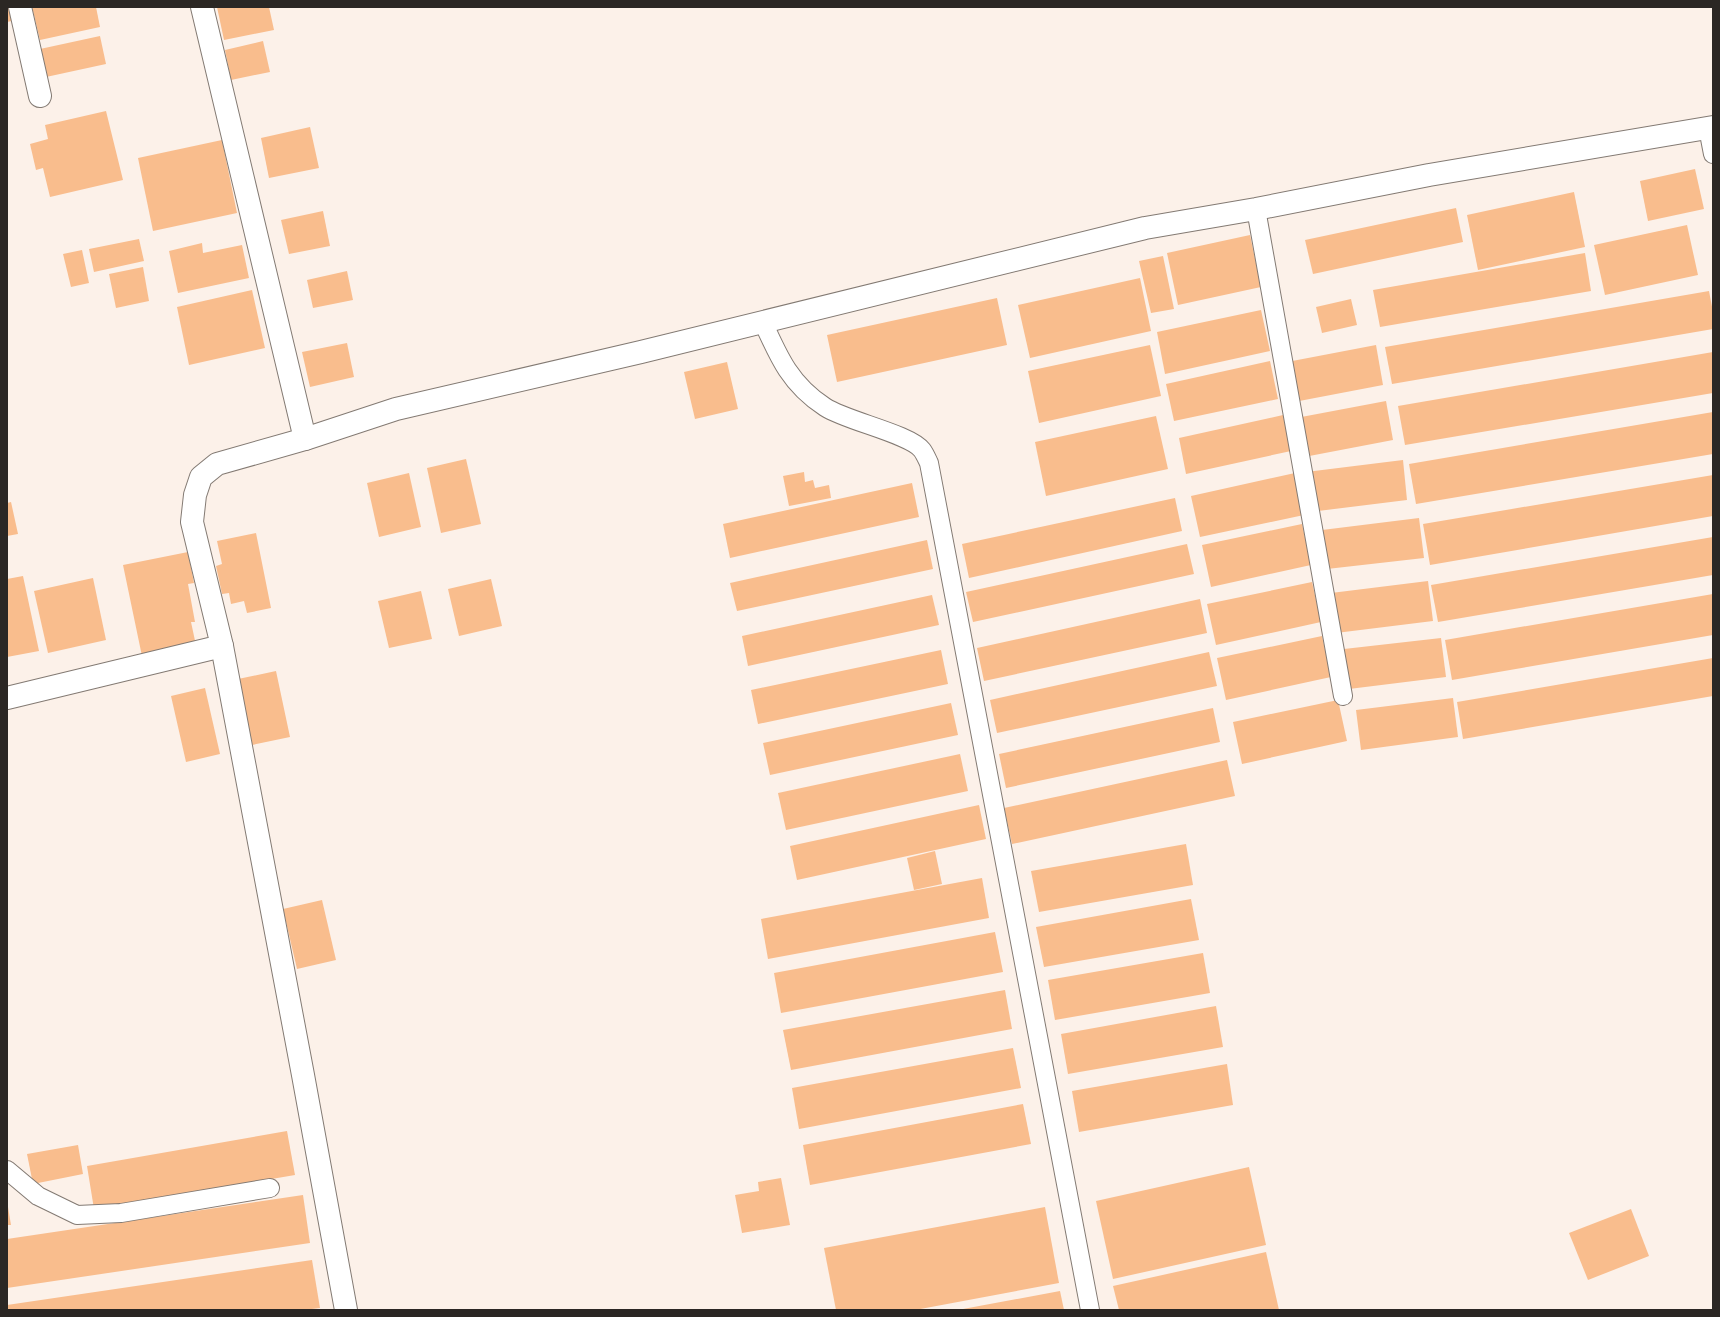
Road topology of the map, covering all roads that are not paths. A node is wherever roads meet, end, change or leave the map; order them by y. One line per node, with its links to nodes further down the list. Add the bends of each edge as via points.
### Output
1 (20, 7): 3 (street)
2 (202, 7): 8 (street)
3 (40, 96)
4 (1710, 127): 5 (lane); 6 (street, via 1429,175)
5 (1713, 154)
6 (1256, 209): 7 (street, via 1146,228); 10 (lane)
7 (763, 322): 8 (street, via 396,409); 15 (lane, via 784,368 804,391 826,408 911,441 922,449 929,463)
8 (305, 439): 9 (street, via 217,464 201,477 195,495 192,522)
9 (222, 646): 11 (street); 14 (street)
10 (1343, 696)
11 (7, 698)
12 (7, 1170): 13 (lane, via 38,1196 77,1215 121,1213)
13 (270, 1188)
14 (346, 1310)
15 (1090, 1310)

